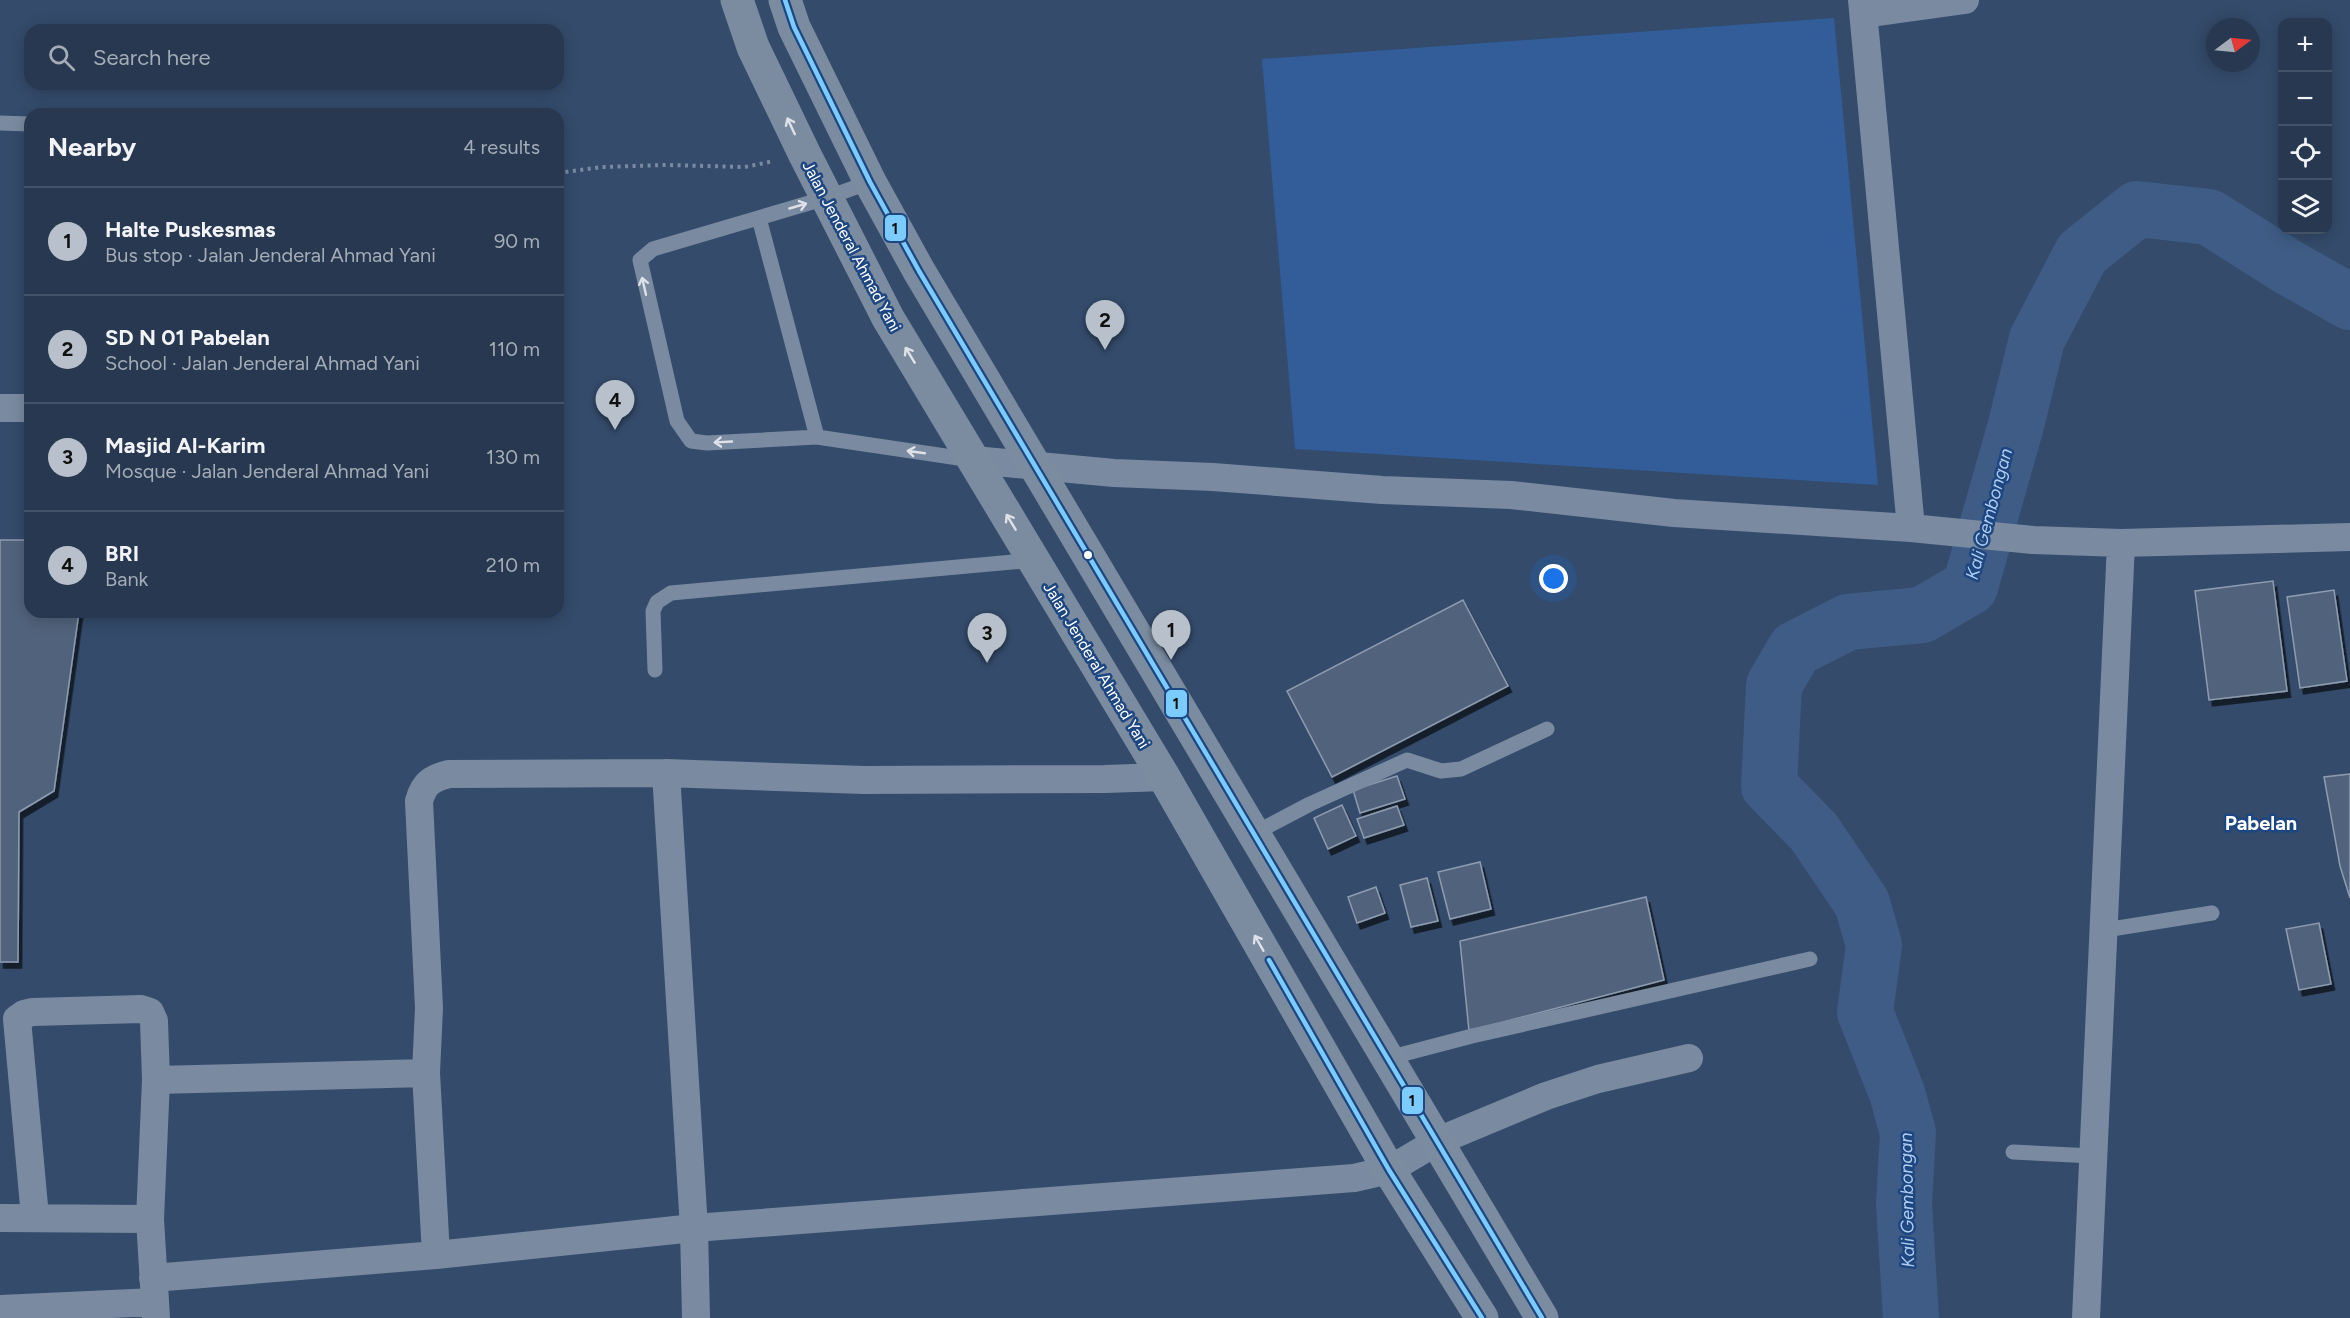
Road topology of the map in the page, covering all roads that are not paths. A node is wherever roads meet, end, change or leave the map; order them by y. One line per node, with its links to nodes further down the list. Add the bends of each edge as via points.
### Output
1 (737, 0): 8 (highway, Jalan Jenderal Ahmad Yani, one-way to 1, via 753,47)
2 (785, 0): 7 (highway, via 794,27)
3 (1965, 0): 4 (street)
4 (1863, 7): 15 (street)
5 (0, 123): 6 (lane)
6 (24, 124)
7 (870, 182): 8 (lane); 14 (highway)
8 (826, 198): 9 (lane, one-way to 8); 13 (highway, Jalan Jenderal Ahmad Yani, one-way to 8, via 888,318)
9 (759, 218): 12 (lane); 12 (lane, one-way to 9, via 707,443 691,441 677,422 640,260 653,249)
10 (0, 408): 11 (street)
11 (24, 408)
12 (817, 437): 13 (lane, one-way to 12)
13 (974, 460): 14 (street); 18 (highway, Jalan Jenderal Ahmad Yani, one-way to 13)
14 (1034, 466): 15 (street, via 1511,495 1674,513); 23 (highway)
15 (1911, 528): 17 (street, via 2033,540)
16 (2350, 537): 17 (street)
17 (2121, 543): 25 (street)
18 (1034, 560): 19 (lane, via 671,593 657,602 653,611); 22 (highway, Jalan Jenderal Ahmad Yani)
19 (655, 670)
20 (1547, 729): 23 (lane, via 1461,769 1442,771 1407,760)
21 (666, 773): 22 (street, via 864,780); 29 (street, via 449,774 427,782 419,801 429,1008); 38 (street)
22 (1164, 777): 34 (highway, Jalan Jenderal Ahmad Yani, one-way to 22)
23 (1253, 834): 27 (highway)
24 (2212, 913): 25 (lane)
25 (2105, 930): 33 (street)
26 (1810, 959): 27 (lane)
27 (1388, 1058): 31 (highway)
28 (1689, 1058): 31 (street, via 1545,1096)
29 (426, 1073): 30 (street); 39 (street)
30 (156, 1080): 35 (street, via 154,1021 150,1012 33,1012 17,1019); 37 (street)
31 (1438, 1141): 34 (street); 44 (highway)
32 (2013, 1152): 33 (lane)
33 (2093, 1156): 45 (street)
34 (1389, 1170): 38 (street, via 1354,1178); 43 (highway, Jalan Jenderal Ahmad Yani)
35 (35, 1217): 36 (street); 37 (street)
36 (0, 1218)
37 (150, 1219): 40 (street)
38 (694, 1228): 39 (street); 42 (street)
39 (436, 1256): 40 (street)
40 (154, 1300): 41 (street)
41 (0, 1310)
42 (696, 1318)
43 (1482, 1318)
44 (1542, 1318)
45 (2086, 1318)

